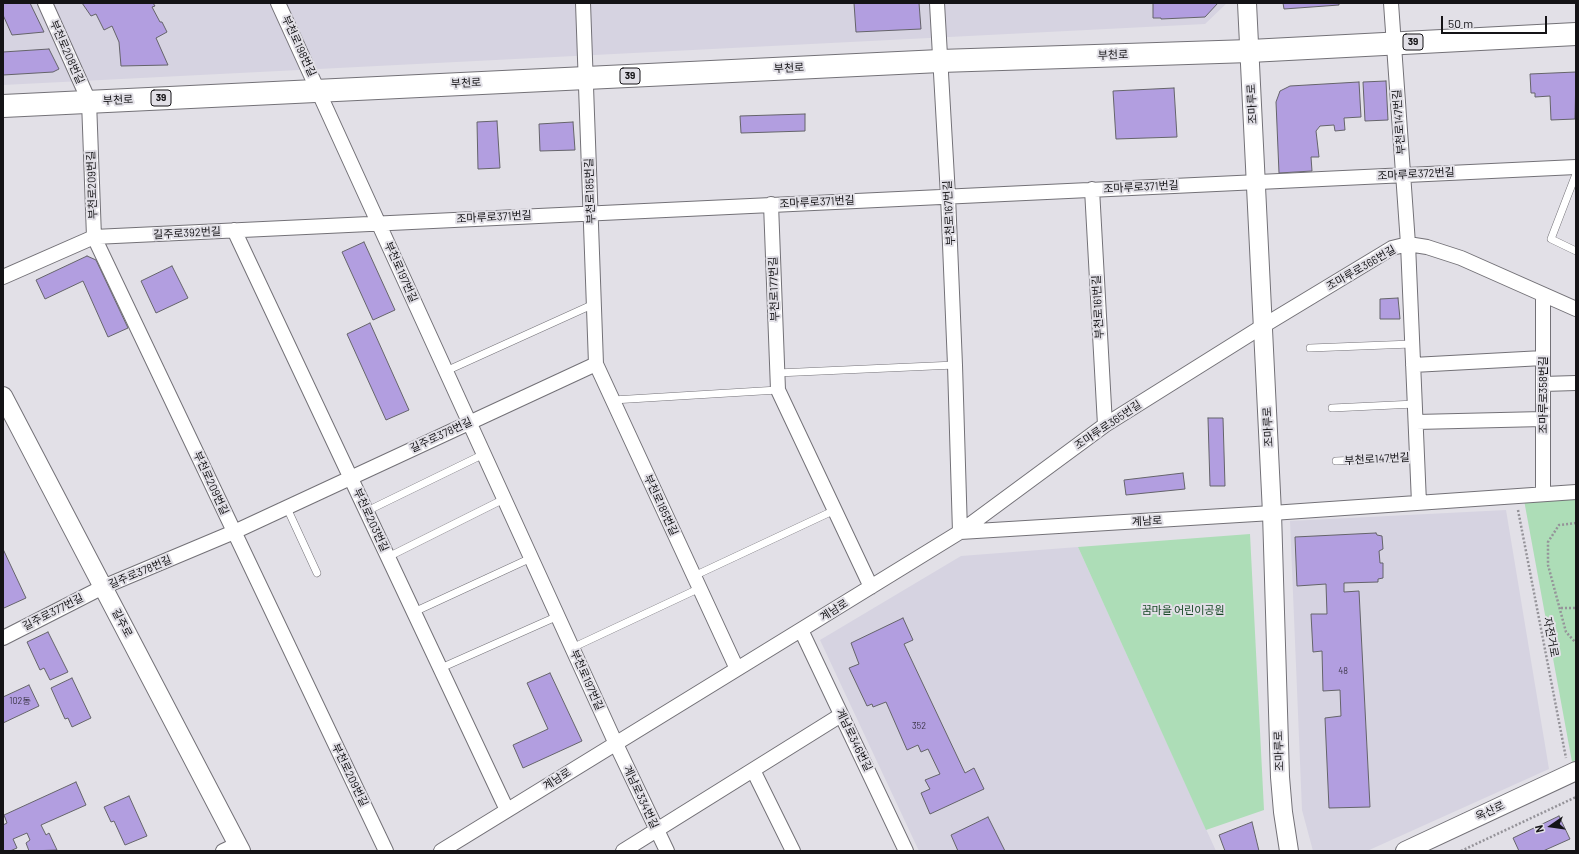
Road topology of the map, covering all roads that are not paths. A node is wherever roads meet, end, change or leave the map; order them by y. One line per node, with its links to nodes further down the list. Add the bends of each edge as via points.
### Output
1 (45, 3): 13 (street, 부천로208번길)
2 (278, 3): 12 (street, 부천로198번길)
3 (583, 3): 11 (street, 부천로185번길)
4 (937, 3): 10 (street, 부천로167번길)
5 (1247, 3): 9 (street, 조마루로)
6 (1391, 3): 8 (street, 부천로147번길)
7 (1576, 34): 8 (main road, 부천로 / 39)
8 (1393, 43): 9 (main road, 부천로 / 39); 17 (street, 부천로147번길)
9 (1250, 51): 10 (main road, 부천로 / 39); 18 (street, 조마루로)
10 (940, 61): 11 (main road, 부천로 / 39); 20 (street, 부천로167번길)
11 (586, 78): 12 (main road, 부천로 / 39); 22 (street, 부천로185번길)
12 (319, 90): 13 (main road, 부천로 / 39); 23 (street, 부천로197번길)
13 (89, 101): 14 (main road, 부천로 / 39); 25 (street, 부천로209번길)
14 (3, 106)
15 (1576, 167): 17 (street, 조마루로372번길)
16 (1576, 174): 27 (lane, via 1551,239)
17 (1403, 175): 18 (street, 조마루로372번길); 26 (street, 부천로147번길)
18 (1256, 181): 19 (street, 조마루로371번길); 32 (street, 조마루로)
19 (1092, 189): 20 (street, 조마루로371번길); 51 (street, 부천로161번길)
20 (948, 196): 21 (street, 조마루로371번길); 37 (street, 부천로167번길)
21 (770, 204): 22 (street, 조마루로371번길); 40 (street, 부천로177번길)
22 (591, 212): 23 (street, 조마루로371번길); 30 (street, 부천로185번길)
23 (378, 223): 24 (street, 길주로392번길); 39 (street, 부천로197번길)
24 (234, 230): 25 (street, 길주로392번길); 55 (street, 부천로203번길)
25 (94, 237): 28 (street, 길주로392번길); 64 (street, 부천로209번길)
26 (1408, 244): 29 (street, 조마루로366번길, via 1461,258); 32 (street, 조마루로366번길, via 1392,248); 33 (street, 부천로147번길)
27 (1576, 250)
28 (3, 277)
29 (1543, 295): 31 (street, 조마루로366번길); 35 (street, 조마루로358번길)
30 (594, 304): 36 (street, 부천로185번길); 39 (lane)
31 (1576, 309)
32 (1263, 326): 51 (street, 조마루로365번길); 63 (street, 조마루로)
33 (1412, 344): 34 (lane); 38 (street, 부천로147번길)
34 (1310, 348)
35 (1543, 358): 38 (street); 42 (street, 조마루로358번길)
36 (596, 364): 45 (street, 부천로185번길); 49 (street, 길주로378번길)
37 (955, 365): 40 (lane); 65 (street, 부천로167번길)
38 (1413, 365): 46 (street, 부천로147번길)
39 (446, 371): 49 (street, 부천로197번길)
40 (777, 373): 43 (street, 부천로177번길)
41 (1576, 383): 42 (street)
42 (1543, 384): 48 (street, 조마루로358번길)
43 (778, 390): 45 (lane); 61 (street, 부천로177번길)
44 (3, 396): 70 (street, 길주로)
45 (613, 400): 69 (street, 부천로185번길)
46 (1415, 404): 47 (lane); 50 (street, 부천로147번길)
47 (1332, 408)
48 (1543, 419): 50 (street); 57 (street, 조마루로358번길)
49 (469, 422): 52 (street, 부천로197번길); 55 (street, 길주로378번길)
50 (1416, 422): 53 (street, 부천로147번길)
51 (1105, 425): 65 (street, 조마루로365번길)
52 (484, 454): 58 (street, 부천로197번길); 62 (lane)
53 (1417, 457): 54 (lane, 부천로147번길); 59 (street, 부천로147번길)
54 (1336, 461)
55 (351, 477): 60 (street, 길주로378번길); 62 (street, 부천로203번길)
56 (1576, 492): 57 (street, 계남로)
57 (1543, 494): 59 (street, 계남로)
58 (504, 500): 66 (lane); 67 (street, 부천로197번길)
59 (1419, 503): 63 (street, 계남로)
60 (287, 508): 64 (street, 길주로378번길); 68 (lane)
61 (835, 510): 69 (lane); 71 (street, 부천로177번길)
62 (367, 511): 66 (street, 부천로203번길)
63 (1272, 513): 65 (street, 계남로); 93 (street, 조마루로, via 1280,777)
64 (234, 532): 70 (street, 길주로378번길); 87 (street, 부천로209번길)
65 (960, 532): 71 (street, 계남로)
66 (388, 557): 72 (street, 부천로203번길)
67 (531, 558): 72 (lane); 73 (street, 부천로197번길)
68 (317, 572)
69 (697, 582): 76 (lane); 78 (street, 부천로185번길)
70 (103, 587): 75 (street, 길주로377번길); 86 (street, 길주로)
71 (871, 587): 74 (street, 계남로)
72 (414, 612): 77 (street, 부천로203번길)
73 (558, 616): 76 (street, 부천로197번길); 77 (lane)
74 (801, 630): 78 (street, 계남로); 79 (street, 계남로346번길)
75 (3, 638)
76 (572, 648): 80 (street, 부천로197번길)
77 (441, 668): 83 (street, 부천로203번길)
78 (737, 669): 80 (street, 계남로)
79 (841, 714): 81 (street); 92 (street, 계남로346번길)
80 (616, 744): 83 (street, 계남로); 84 (street, 계남로334번길)
81 (753, 770): 84 (street); 91 (street)
82 (1573, 773): 94 (street, 옥산로)
83 (507, 810): 85 (street, 계남로)
84 (657, 830): 89 (street); 90 (street, 계남로334번길)
85 (459, 846): 88 (street, 계남로)
86 (234, 849)
87 (386, 851)
88 (441, 851)
89 (623, 851)
90 (667, 851)
91 (792, 851)
92 (906, 851)
93 (1289, 851)
94 (1405, 851)

